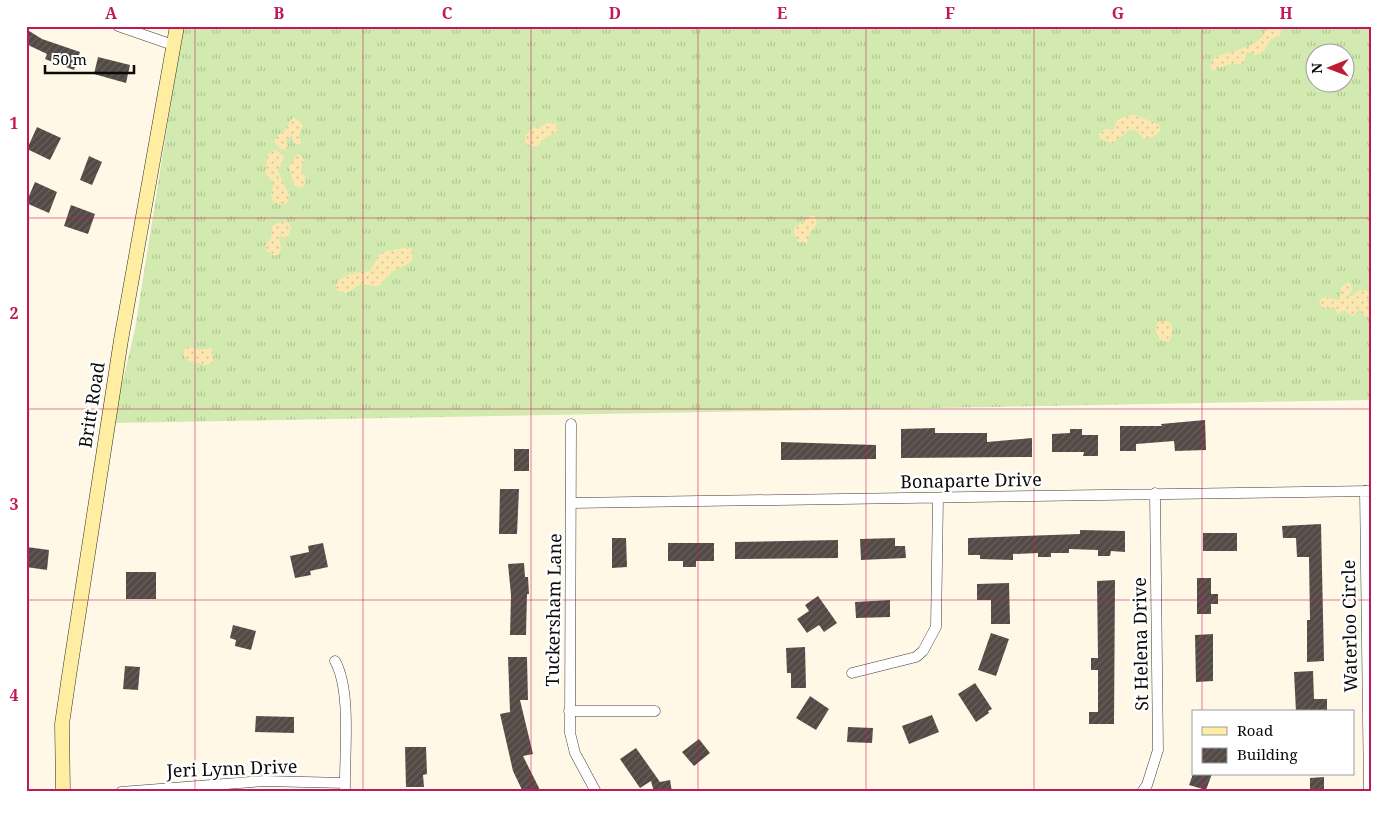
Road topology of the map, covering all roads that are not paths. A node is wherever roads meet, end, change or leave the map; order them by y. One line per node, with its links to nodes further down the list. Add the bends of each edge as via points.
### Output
1 (118, 26): 3 (street)
2 (177, 26): 3 (street, Britt Road)
3 (174, 45): 14 (street, Britt Road, via 121,340 69,676 62,724)
4 (571, 424): 8 (street, Tuckersham Lane)
5 (1368, 491): 6 (street, Bonaparte Drive); 18 (street, Waterloo Circle)
6 (1155, 493): 7 (street, Bonaparte Drive); 17 (street, St Helena Drive, via 1158,750)
7 (938, 498): 8 (street, Bonaparte Drive); 10 (street, via 936,627 924,651 916,657)
8 (572, 503): 11 (street, Tuckersham Lane)
9 (335, 661): 13 (street, via 342,674)
10 (852, 673)
11 (569, 711): 12 (street); 16 (street, Tuckersham Lane, via 575,753)
12 (655, 711)
13 (345, 788): 15 (street, Jeri Lynn Drive, via 264,781)
14 (63, 792)
15 (121, 792)
16 (596, 792)
17 (1142, 792)
18 (1369, 792)

